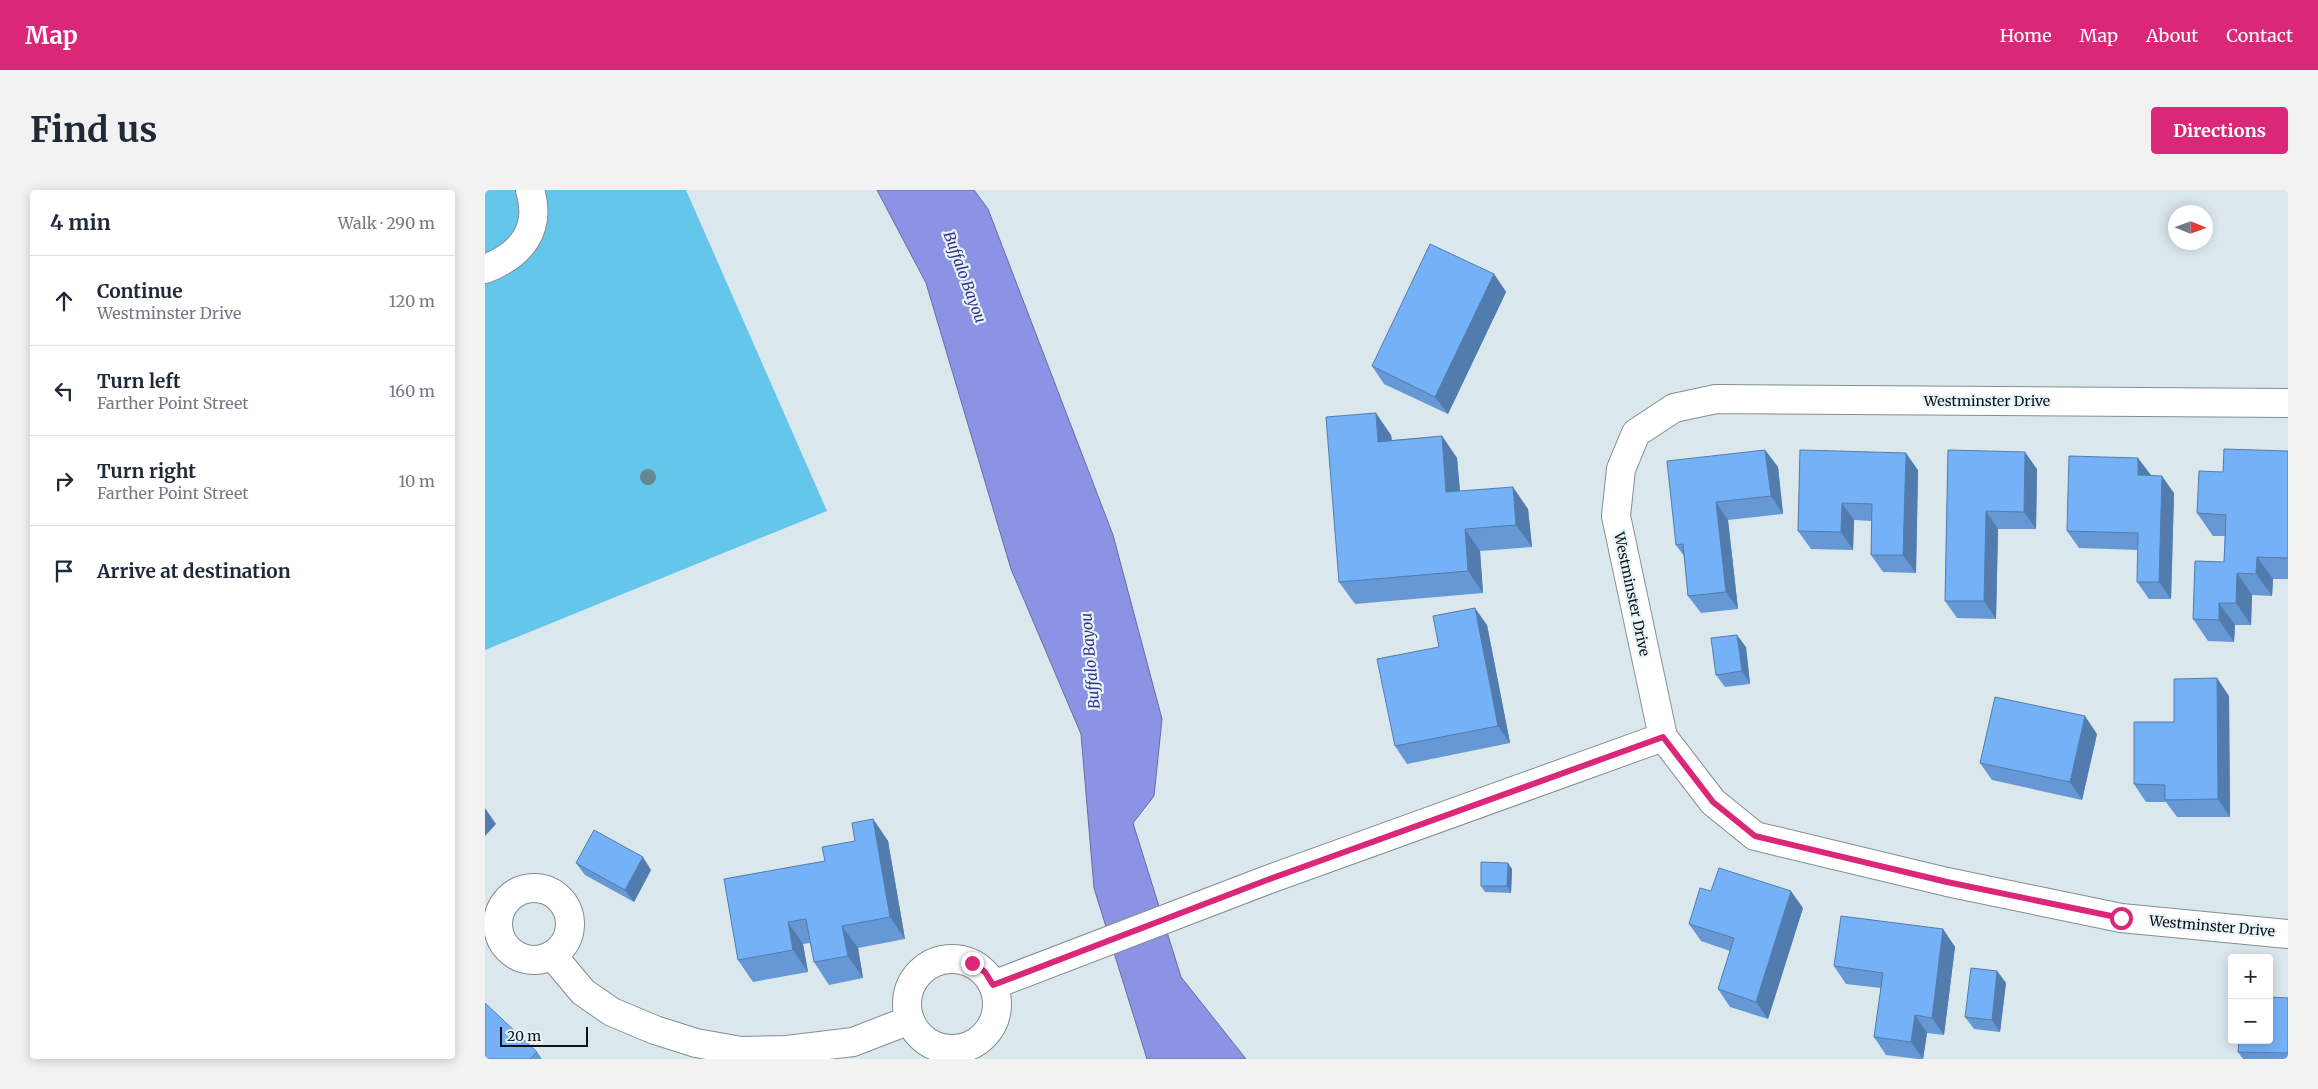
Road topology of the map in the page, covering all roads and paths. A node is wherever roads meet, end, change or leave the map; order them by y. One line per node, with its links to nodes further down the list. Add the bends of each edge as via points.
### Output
1 (530, 190): 2 (street, via 533,209 526,240 504,262)
2 (485, 269)
3 (2288, 403): 4 (street, Westminster Drive, via 1715,399 1674,408 1636,433 1621,469 1616,516)
4 (1663, 737): 5 (street, Westminster Drive, via 1713,802 1755,836 1947,882 2121,918); 7 (street, via 1267,880)
5 (2288, 934)
6 (552, 955): 8 (street, via 583,992 612,1012 695,1043 741,1050 797,1049 853,1042)
7 (993, 985): 8 (street, via 985,972 972,963 957,958 942,960 916,976 909,990); 8 (street, via 997,999 991,1027 970,1045 956,1049 941,1048 928,1042)
8 (910, 1020)

